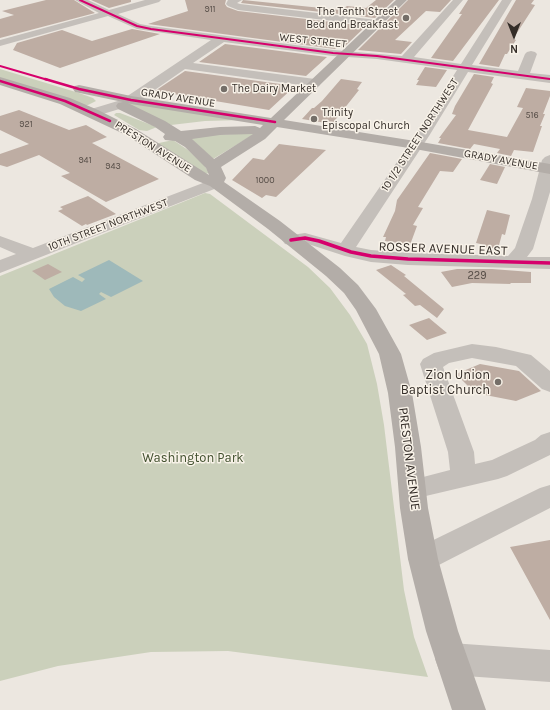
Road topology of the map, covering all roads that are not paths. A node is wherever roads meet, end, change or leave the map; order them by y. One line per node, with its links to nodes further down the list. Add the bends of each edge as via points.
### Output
1 (80, 0): 7 (street, WEST STREET)
2 (156, 0): 7 (street)
3 (237, 0): 8 (street, via 231,4)
4 (402, 0): 8 (main road)
5 (458, 0): 13 (street)
6 (507, 0): 16 (street, 10 1/2 STREET NORTHWEST)
7 (108, 13): 9 (street, WEST STREET, via 142,27); 10 (street)
8 (377, 23): 11 (main road)
9 (222, 38): 11 (street, WEST STREET); 14 (street)
10 (0, 42)
11 (345, 54): 13 (street, WEST STREET); 20 (main road)
12 (531, 54): 17 (street)
13 (406, 60): 16 (street, WEST STREET)
14 (183, 65): 20 (street); 21 (street)
15 (0, 66): 21 (main road, GRADY AVENUE)
16 (464, 68): 17 (street, WEST STREET); 26 (street, 10 1/2 STREET NORTHWEST)
17 (523, 75): 18 (street, WEST STREET)
18 (550, 79)
19 (0, 81): 22 (main road, PRESTON AVENUE, via 65,101)
20 (315, 83): 23 (main road)
21 (126, 102): 22 (street); 23 (main road, GRADY AVENUE); 24 (main road, PRESTON AVENUE)
22 (93, 113): 25 (main road, PRESTON AVENUE)
23 (270, 126): 24 (main road, GRADY AVENUE); 26 (main road, GRADY AVENUE); 27 (main road, via 245,147)
24 (172, 132): 25 (main road, GRADY AVENUE); 27 (main road, PRESTON AVENUE)
25 (142, 139): 29 (main road, PRESTON AVENUE, via 201,177)
26 (416, 145): 28 (main road, GRADY AVENUE); 32 (street, 10 1/2 STREET NORTHWEST)
27 (213, 166): 29 (main road, PRESTON AVENUE, via 218,178)
28 (549, 166): 34 (street, via 524,249)
29 (216, 183): 30 (main road, PRESTON AVENUE); 33 (street, 10TH STREET NORTHWEST)
30 (291, 240): 32 (street, ROSSER AVENUE EAST, via 306,238); 40 (main road, PRESTON AVENUE, via 351,289 380,330 390,354 400,393)
31 (0, 241): 33 (street)
32 (345, 250): 34 (street, ROSSER AVENUE EAST, via 371,256 408,259)
33 (32, 254): 36 (street, 10TH STREET NORTHWEST)
34 (514, 261): 35 (street, ROSSER AVENUE EAST)
35 (550, 263)
36 (0, 267)
37 (550, 384): 39 (street, via 523,360 496,354 472,351 442,358 431,364 461,452)
38 (550, 441): 39 (street, via 544,447 498,469)
39 (464, 477): 40 (street)
40 (413, 489): 42 (main road, PRESTON AVENUE)
41 (550, 496): 42 (street)
42 (423, 558): 43 (main road, PRESTON AVENUE)
43 (451, 659): 44 (street); 45 (main road, PRESTON AVENUE)
44 (550, 666)
45 (469, 710)

